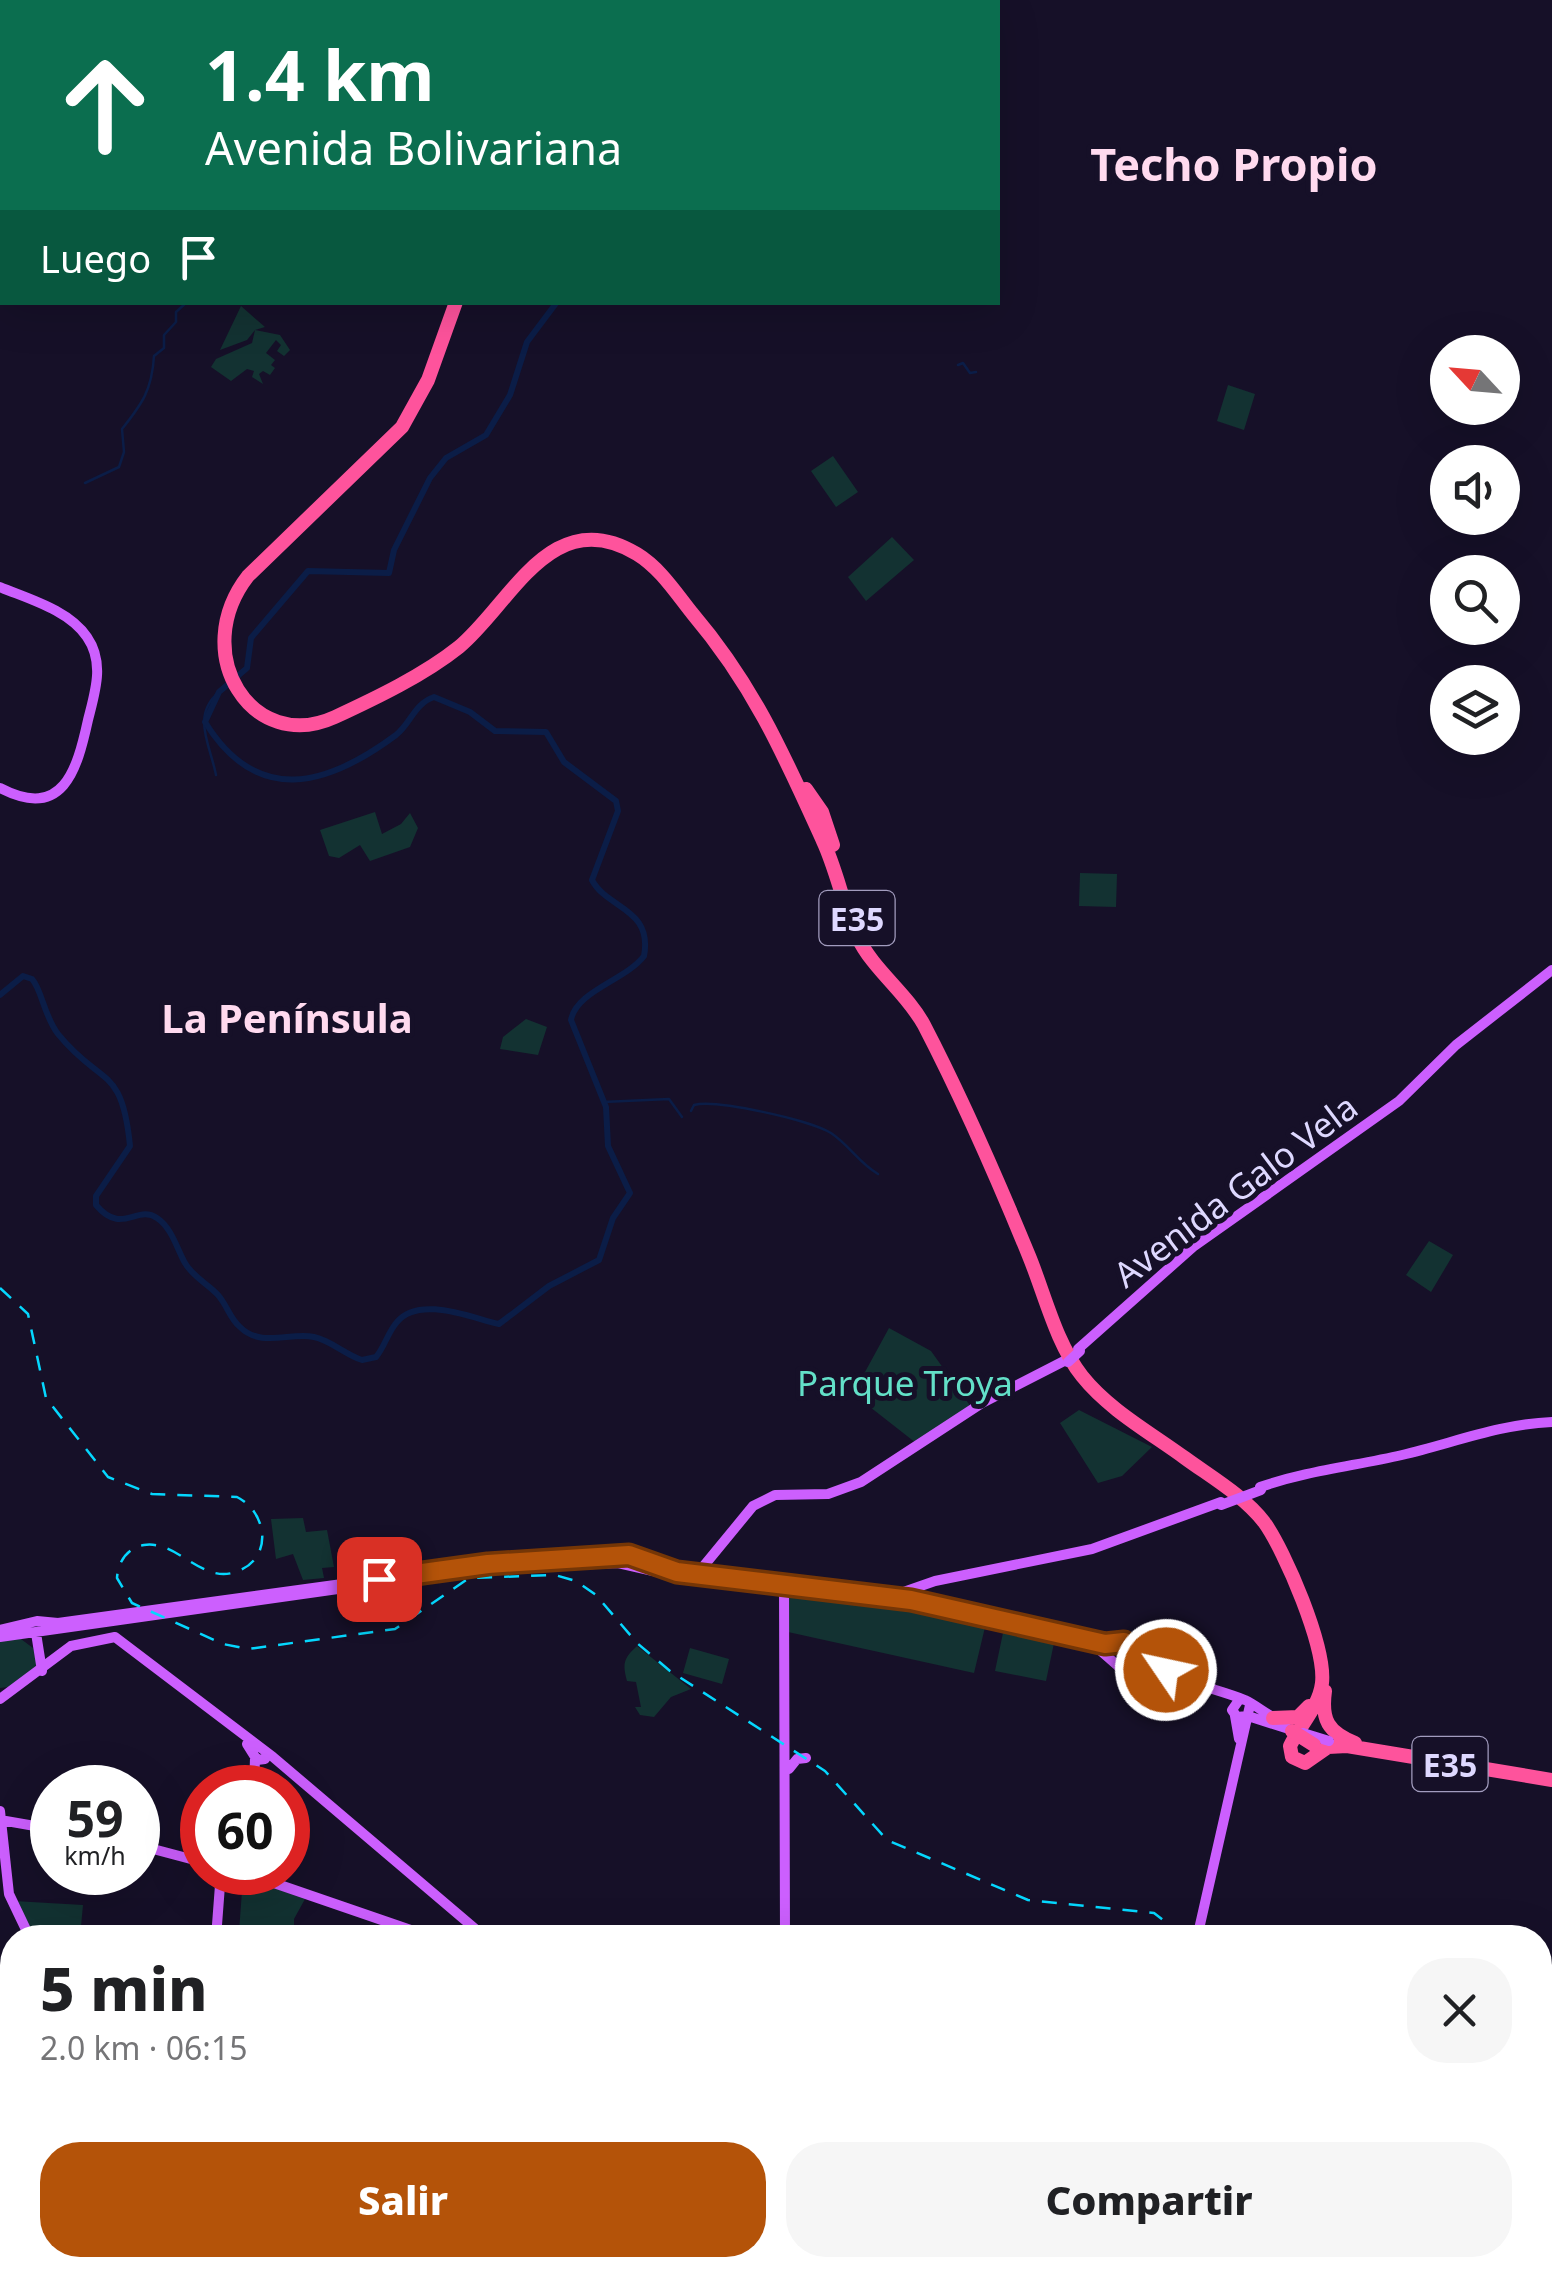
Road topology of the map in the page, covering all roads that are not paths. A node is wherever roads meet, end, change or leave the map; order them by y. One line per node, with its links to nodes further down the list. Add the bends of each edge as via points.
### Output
1 (458, 305): 3 (highway, via 402,427 248,576 226,612 224,649 234,686)
2 (0, 589): 4 (main road, via 72,621 90,642 98,672 69,781 33,799)
3 (272, 714): 21 (highway, E35, via 294,723 332,719 440,660 467,640 526,571 558,548 603,543 642,558 744,678 769,724 824,842 859,941 926,1028 1074,1365 1108,1402 1260,1518); 24 (highway, E35, via 328,712 436,653 462,634 520,566 555,541 617,535 652,553 752,675 822,812 864,934 931,1024 964,1092 1078,1362 1106,1393 1240,1492 1270,1524 1322,1645)
4 (0, 786)
5 (1552, 973): 6 (main road, Avenida Galo Vela, bridge, via 1366,1129 1193,1247)
6 (1067, 1361): 10 (main road, Avenida Galo Vela, via 863,1486 760,1506); 11 (main road, Avenida Galo Vela, via 982,1402 861,1482 753,1506)
7 (1552, 1424): 8 (main road, bridge, via 1510,1424 1406,1454 1330,1466)
8 (1221, 1503): 14 (main road, via 1092,1550); 15 (main road, via 1080,1556 927,1586 911,1592)
9 (628, 1561): 11 (main road); 16 (main road, via 488,1564); 16 (main road, via 534,1565 511,1576 493,1568)
10 (706, 1565): 11 (main road, Avenida Galo Vela); 12 (main road)
11 (696, 1578): 12 (main road); 13 (main road)
12 (712, 1578): 13 (main road)
13 (786, 1588): 14 (main road); 19 (main road, via 897,1602); 35 (main road); 48 (main road)
14 (892, 1596): 15 (main road)
15 (911, 1600): 19 (main road)
16 (38, 1629): 17 (main road); 23 (main road)
17 (0, 1634)
18 (1131, 1647): 19 (main road, via 1121,1641); 22 (main road); 26 (main road, via 1142,1659)
19 (1109, 1650): 22 (main road, via 1115,1666)
20 (134, 1653): 23 (main road, via 113,1637 70,1646); 32 (main road); 32 (main road)
21 (1320, 1657): 28 (highway, via 1309,1707 1298,1717); 31 (highway, via 1321,1688 1290,1754 1305,1763 1328,1747)
22 (1127, 1664): 27 (main road, via 1208,1693)
23 (45, 1668): 25 (main road)
24 (1325, 1692): 30 (highway, via 1296,1750 1308,1756); 31 (highway, via 1325,1721)
25 (0, 1699)
26 (1246, 1707): 27 (main road); 28 (main road); 29 (main road); 50 (main road)
27 (1234, 1714): 51 (main road, via 1238,1746)
28 (1273, 1718): 29 (main road)
29 (1292, 1729): 30 (highway, bridge)
30 (1325, 1740): 31 (main road)
31 (1350, 1744): 36 (highway, E35)
32 (263, 1755): 34 (main road); 47 (main road)
33 (806, 1758): 35 (main road)
34 (261, 1765)
35 (789, 1768): 49 (main road)
36 (1552, 1778)
37 (0, 1811): 38 (main road)
38 (0, 1820): 39 (main road); 44 (main road, via 9,1894)
39 (30, 1825)
40 (0, 1856): 43 (main road, via 6,1900)
41 (221, 1895): 45 (main road)
42 (309, 1895): 46 (main road)
43 (21, 1925)
44 (23, 1925)
45 (219, 1925)
46 (396, 1925)
47 (470, 1925)
48 (788, 1925)
49 (788, 1925)
50 (1199, 1925)
51 (1199, 1925)

